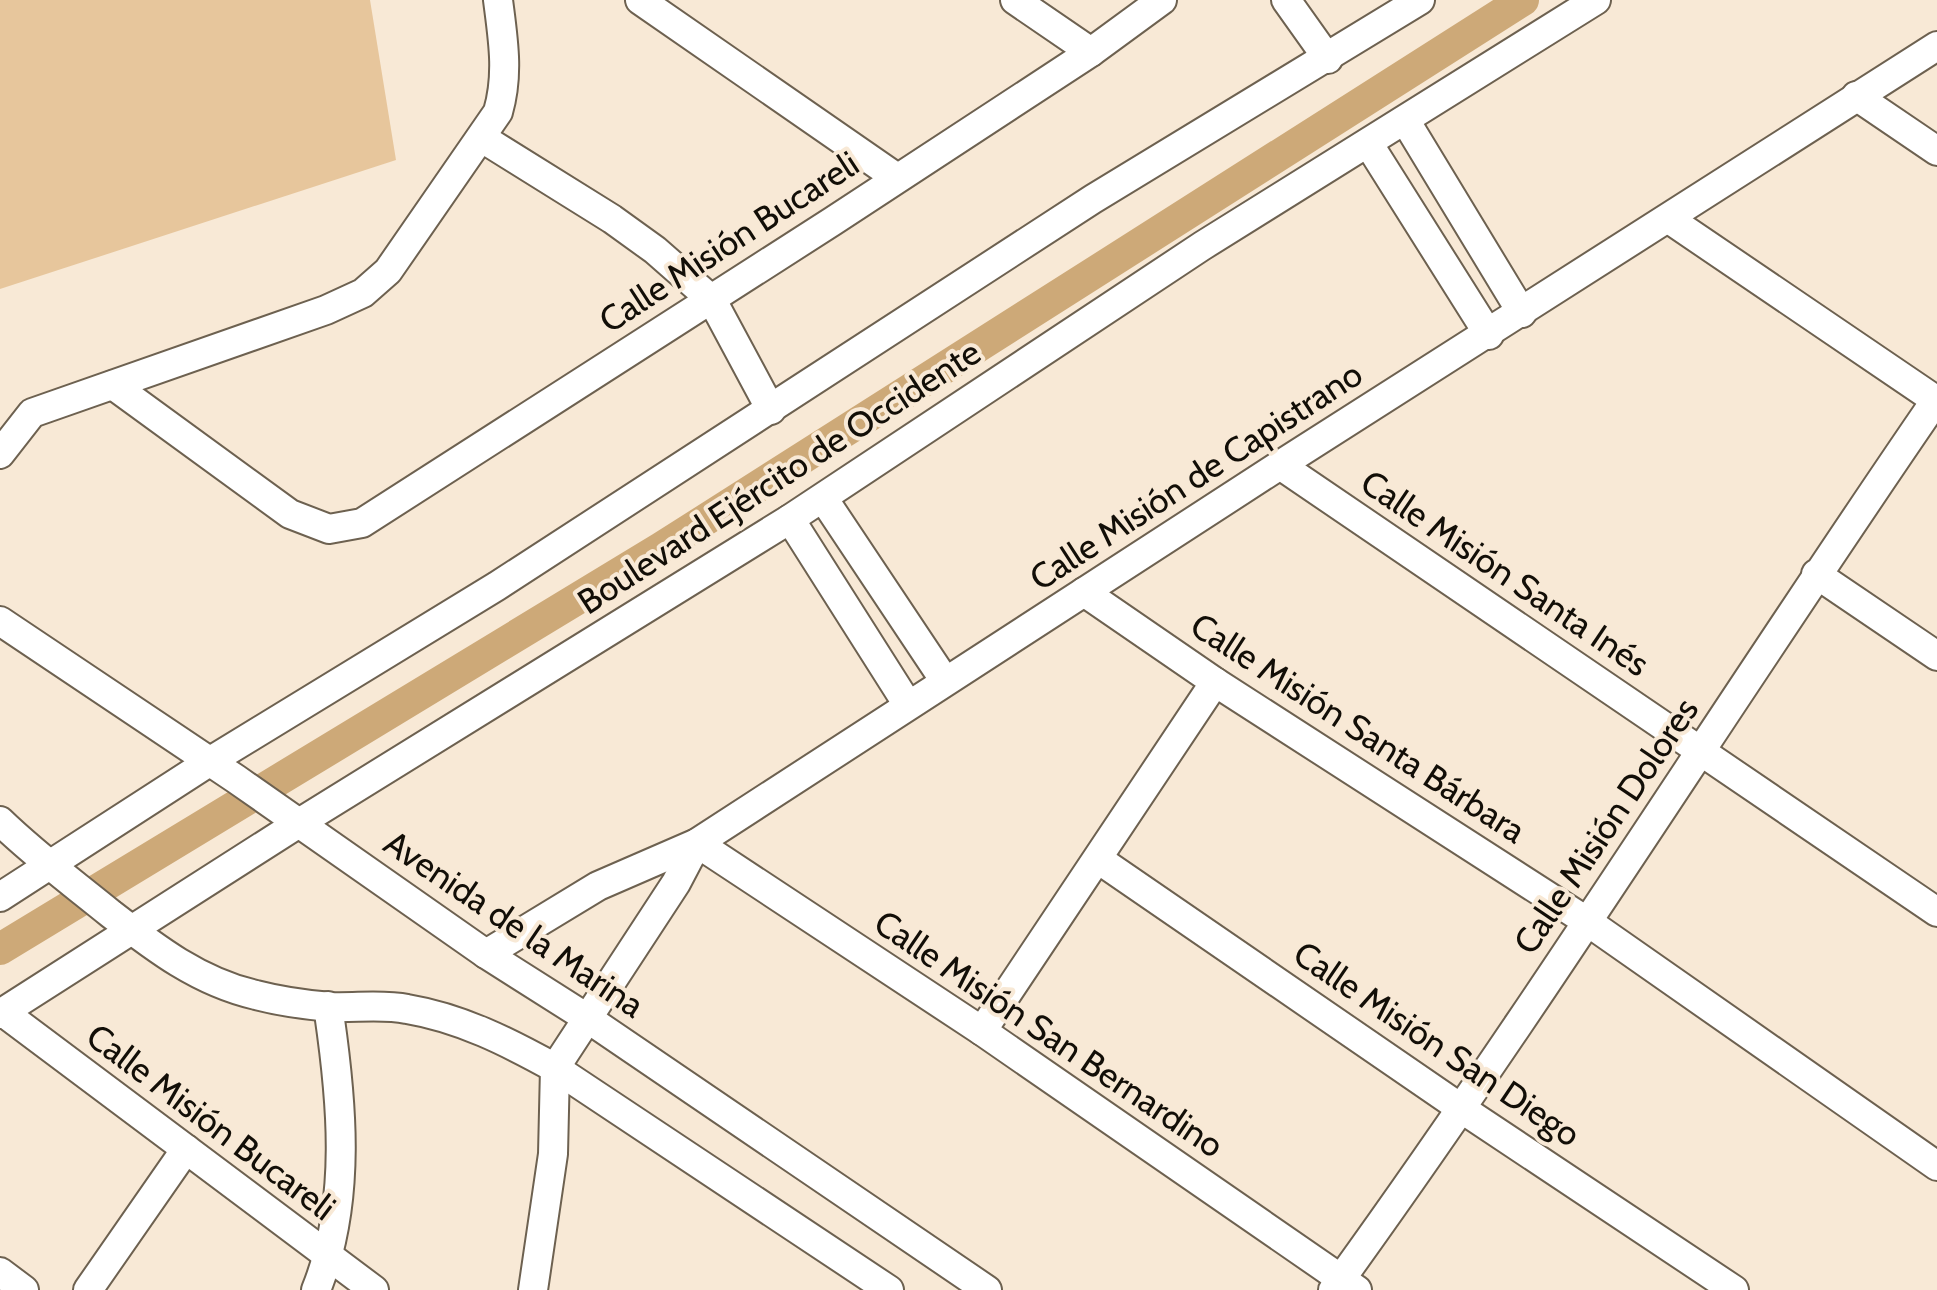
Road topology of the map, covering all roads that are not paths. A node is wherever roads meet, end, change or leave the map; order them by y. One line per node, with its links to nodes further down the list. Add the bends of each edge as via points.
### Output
1 (498, 0): 13 (street, via 504,90)
2 (640, 0): 16 (street)
3 (1015, 0): 9 (street)
4 (1162, 0): 9 (street, Calle Misión Bucareli)
5 (1286, 0): 10 (street)
6 (1596, 0): 12 (street, Boulevard Ejército de Occidente)
7 (1399, 5): 10 (street, Boulevard Ejército de Occidente)
8 (1937, 46): 11 (street, Calle Misión de Capistrano)
9 (1090, 52): 16 (street, Calle Misión Bucareli)
10 (1328, 59): 23 (street, Boulevard Ejército de Occidente, via 1093,199)
11 (1856, 96): 15 (street); 17 (street, Calle Misión de Capistrano)
12 (1404, 120): 14 (street, Boulevard Ejército de Occidente); 19 (street)
13 (482, 138): 18 (street, via 612,219); 21 (street, via 388,271 363,293)
14 (1368, 143): 20 (street); 28 (street, Boulevard Ejército de Occidente)
15 (1937, 152)
16 (898, 178): 18 (street, Calle Misión Bucareli)
17 (1668, 219): 19 (street, Calle Misión de Capistrano); 22 (street)
18 (712, 300): 21 (street, Calle Misión Bucareli, via 362,523 329,529 290,514); 23 (street)
19 (1522, 313): 20 (street, Calle Misión de Capistrano)
20 (1488, 335): 27 (street, Calle Misión de Capistrano)
21 (113, 385): 24 (street)
22 (1936, 401): 30 (street, Calle Misión Dolores)
23 (771, 410): 38 (street, Boulevard Ejército de Occidente)
24 (32, 413): 25 (street); 26 (street)
25 (0, 422)
26 (0, 454)
27 (1280, 466): 31 (street, Calle Misión de Capistrano); 37 (street, Calle Misión Santa Inés)
28 (822, 498): 29 (street, Boulevard Ejército de Occidente); 34 (street)
29 (790, 519): 36 (street); 39 (street, Boulevard Ejército de Occidente)
30 (1816, 574): 33 (street); 37 (street, Calle Misión Dolores)
31 (1084, 592): 34 (street, Calle Misión de Capistrano); 35 (street, Calle Misión Santa Bárbara)
32 (0, 620): 38 (street, Avenida de la Marina)
33 (1937, 656)
34 (945, 682): 36 (street, Calle Misión de Capistrano)
35 (1215, 682): 42 (street); 46 (street, Calle Misión Santa Bárbara)
36 (908, 706): 41 (street, Calle Misión de Capistrano)
37 (1701, 752): 45 (street, Calle Misión Santa Inés); 46 (street, Calle Misión Dolores)
38 (209, 762): 39 (street, Avenida de la Marina); 43 (street, Boulevard Ejército de Occidente)
39 (290, 817): 47 (street, Boulevard Ejército de Occidente); 48 (street, Avenida de la Marina)
40 (0, 821): 43 (street)
41 (696, 843): 48 (street, Calle Misión de Capistrano, via 598,886); 51 (street); 52 (street, Calle Misión San Bernardino)
42 (1098, 859): 52 (street); 54 (street, Calle Misión San Diego)
43 (48, 865): 44 (street, Boulevard Ejército de Occidente); 47 (street)
44 (0, 897)
45 (1937, 912)
46 (1588, 922): 54 (street, Calle Misión Dolores); 56 (street, Calle Misión Santa Bárbara)
47 (123, 924): 49 (street, via 200,975 254,995); 50 (street, Boulevard Ejército de Occidente)
48 (486, 954): 51 (street, Avenida de la Marina)
49 (328, 1006): 53 (street, via 404,1008 457,1021); 57 (street, via 340,1152)
50 (2, 1013): 55 (street, Calle Misión Bucareli)
51 (587, 1018): 53 (street); 66 (street, Avenida de la Marina)
52 (982, 1031): 59 (street, Calle Misión San Bernardino)
53 (554, 1068): 64 (street, via 553,1154); 65 (street)
54 (1462, 1109): 59 (street, Calle Misión Dolores); 67 (street, Calle Misión San Diego)
55 (186, 1149): 57 (street, Calle Misión Bucareli); 61 (street)
56 (1937, 1166)
57 (329, 1257): 62 (street); 63 (street, Calle Misión Bucareli)
58 (0, 1272): 60 (street)
59 (1344, 1286)
60 (24, 1290)
61 (88, 1290)
62 (316, 1290)
63 (374, 1290)
64 (533, 1290)
65 (889, 1290)
66 (987, 1290)
67 (1734, 1290)

